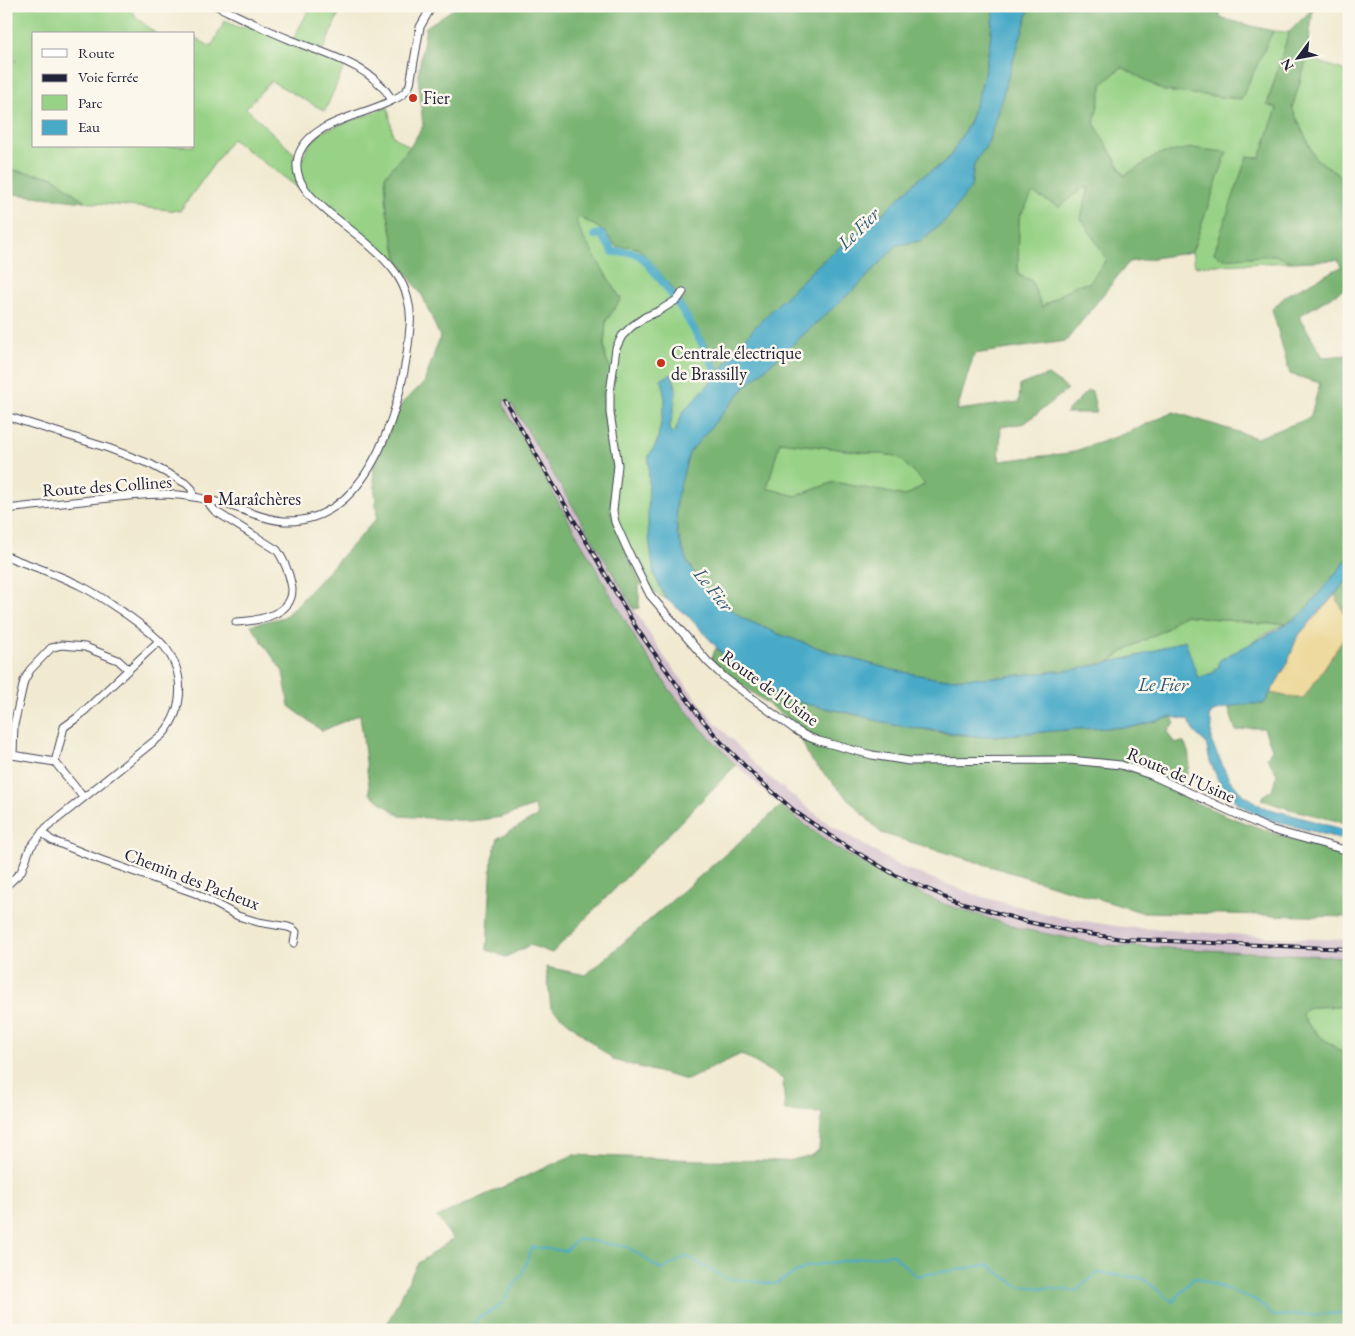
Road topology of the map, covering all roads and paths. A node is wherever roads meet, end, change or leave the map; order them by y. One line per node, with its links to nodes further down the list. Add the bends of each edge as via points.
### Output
1 (217, 6): 3 (street, via 354,65 381,85)
2 (432, 6): 3 (street, via 420,27 409,88)
3 (392, 100): 7 (street, Route des Collines, via 315,133 303,146 297,164 299,177 308,194 384,260 406,293 411,317 406,357 399,397 381,444 351,493 318,516 276,520)
4 (683, 292): 17 (street, Route de l'Usine, via 676,300 631,327 616,348 610,393 618,465 613,511 615,522 650,595 725,678 794,729 819,741 910,762 1070,760 1121,765 1151,775 1263,827)
5 (6, 416): 6 (street, via 150,464 187,484)
6 (193, 497): 7 (street, Route des Collines); 8 (street, Route des Collines, via 155,494)
7 (208, 499): 10 (street, via 215,511 277,550 292,584 292,594 284,608 263,618)
8 (6, 509)
9 (6, 556): 11 (street, via 90,590)
10 (236, 622)
11 (160, 641): 12 (street); 15 (street, via 179,676 180,697 173,720 160,738)
12 (129, 670): 13 (street, via 118,660 85,647 50,648 24,681); 14 (street, via 64,727)
13 (10, 755): 14 (street)
14 (55, 762): 15 (street)
15 (83, 797): 16 (street)
16 (42, 832): 18 (street, via 30,848 21,872); 19 (street, Chemin des Pacheux, via 51,840 101,860 195,893 238,916 291,928 296,932)
17 (1349, 851)
18 (6, 886)
19 (294, 943)

